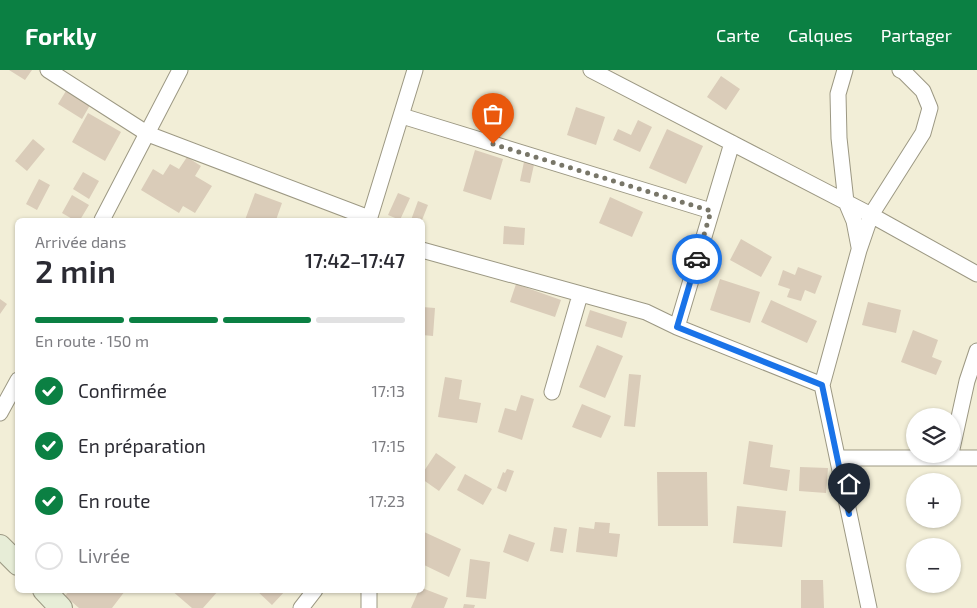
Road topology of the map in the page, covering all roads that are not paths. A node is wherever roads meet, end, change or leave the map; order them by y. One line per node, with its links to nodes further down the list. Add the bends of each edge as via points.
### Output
1 (48, 70): 8 (street)
2 (180, 70): 8 (street)
3 (415, 70): 7 (street)
4 (591, 70): 9 (street)
5 (845, 70): 10 (street, via 838,94)
6 (900, 70): 12 (street, via 923,91 930,108 923,133)
7 (402, 116): 11 (street); 15 (street)
8 (148, 134): 13 (street); 14 (street)
9 (732, 143): 10 (street); 11 (street)
10 (846, 202): 12 (street); 16 (street, via 854,221)
11 (711, 211): 20 (street)
12 (871, 215): 16 (street); 18 (street)
13 (103, 218)
14 (366, 218)
15 (369, 218)
16 (859, 250): 22 (street)
17 (425, 251): 19 (street)
18 (977, 274)
19 (580, 294): 20 (street, via 646,312); 24 (street)
20 (677, 327): 22 (street)
21 (977, 351): 25 (street)
22 (822, 385): 29 (street)
23 (15, 386): 26 (street)
24 (552, 392)
25 (961, 408)
26 (0, 413)
27 (906, 455): 29 (street)
28 (961, 455): 30 (street)
29 (838, 458): 39 (street)
30 (977, 458)
31 (0, 548): 32 (street)
32 (15, 561)
33 (47, 593): 36 (street)
34 (313, 593): 37 (street)
35 (369, 593): 38 (street)
36 (61, 608)
37 (301, 608)
38 (369, 608)
39 (869, 608)

